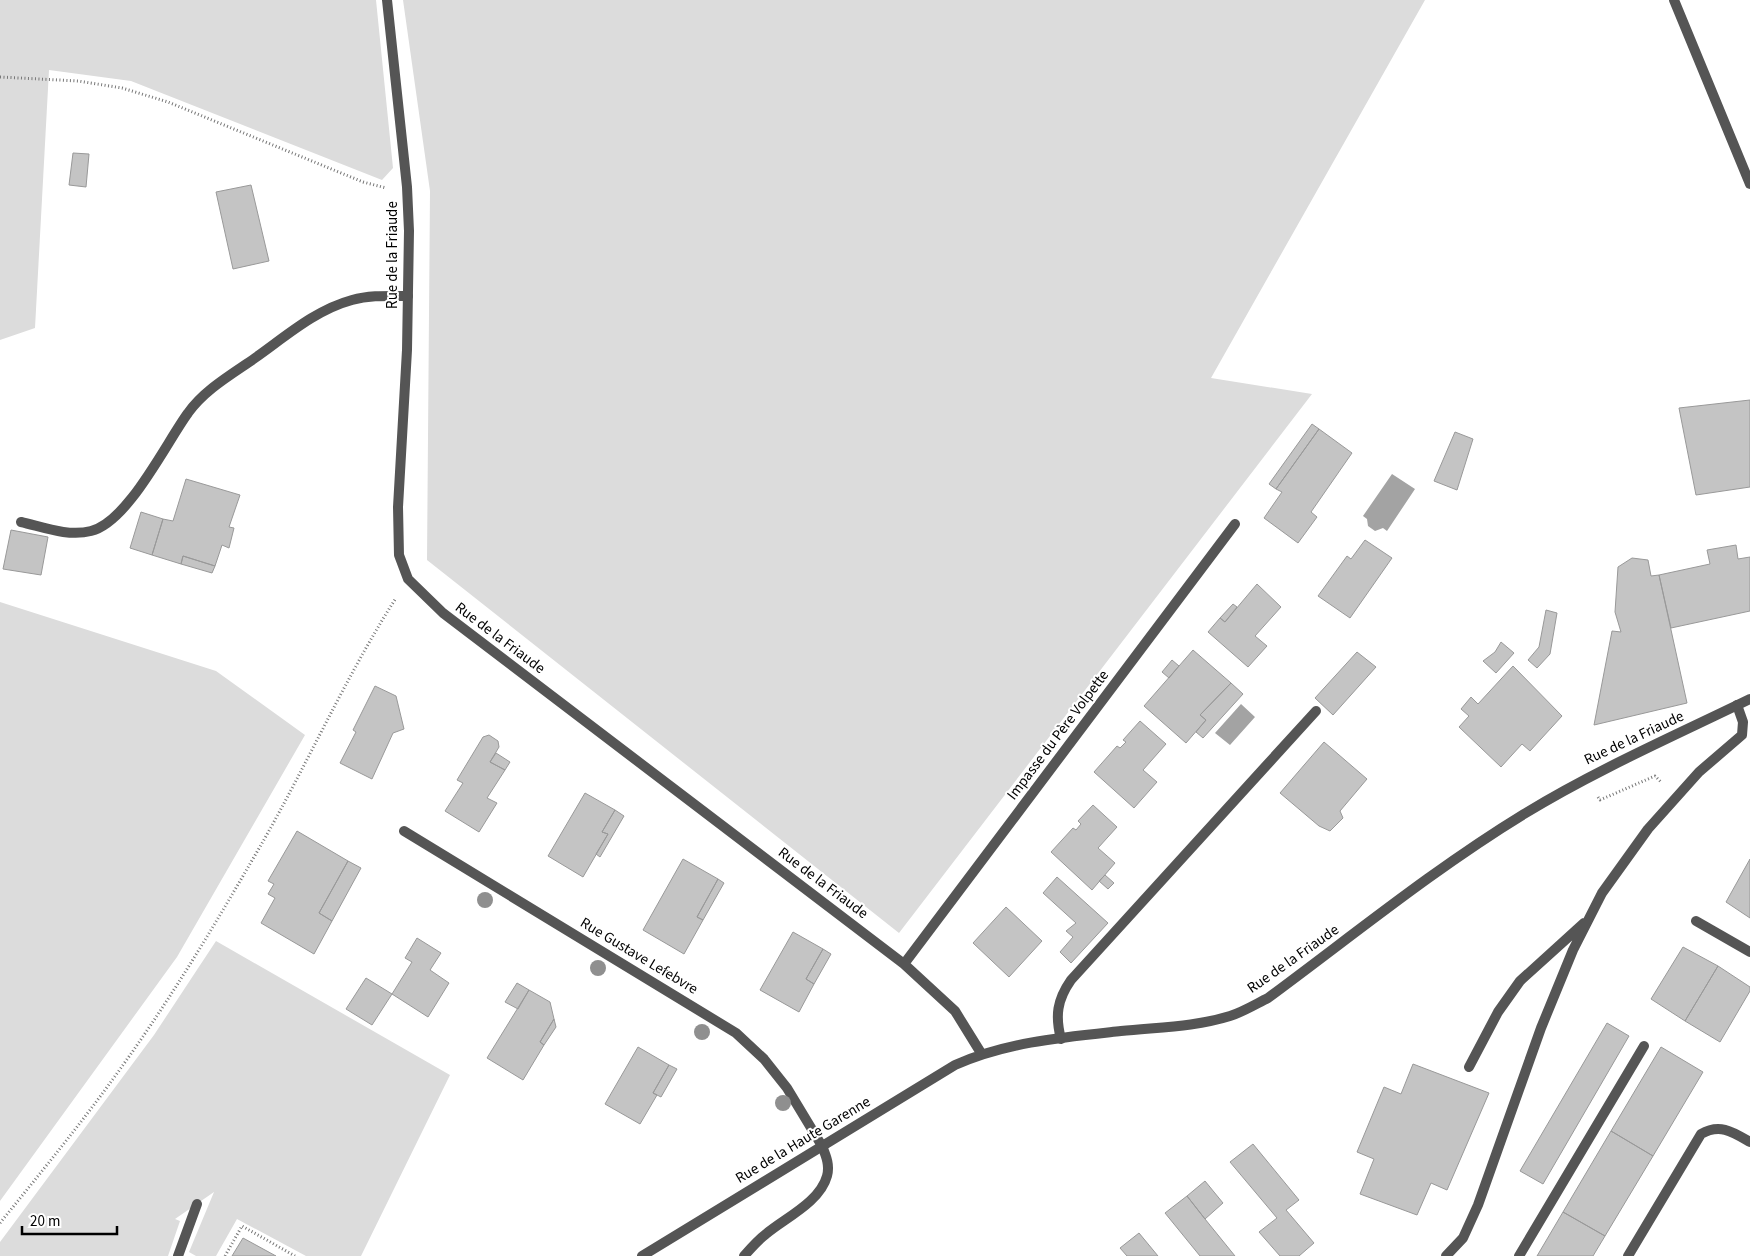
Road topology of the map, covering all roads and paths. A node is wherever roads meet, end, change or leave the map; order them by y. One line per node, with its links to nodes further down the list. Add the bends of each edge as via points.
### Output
1 (387, 0): 5 (street, Rue de la Friaude)
2 (1674, 0): 4 (street)
3 (0, 77): 5 (path, via 78,81 122,88 168,102 363,182 388,188)
4 (1750, 184)
5 (407, 186): 6 (street, Rue de la Friaude)
6 (408, 296): 7 (street, via 376,295 350,300 318,314 212,389 189,411 139,488 114,518 93,531 71,533); 9 (street, Rue de la Friaude, via 398,507 399,554)
7 (21, 522)
8 (1235, 524): 19 (street, Impasse du Père Volpette)
9 (408, 578): 19 (street, Rue de la Friaude, via 443,614); 27 (path, via 373,635 255,855 182,979 118,1073)
10 (1750, 699): 11 (street, Rue de la Friaude)
11 (1737, 705): 16 (street, via 1743,722 1742,735 1699,772 1648,829 1602,893); 20 (street, Rue de la Friaude, via 1587,777 1524,814 1465,852 1260,1002 1231,1016 1184,1026)
12 (1316, 711): 20 (street, via 1071,980 1061,994 1057,1008)
13 (1655, 776): 14 (path)
14 (1600, 800)
15 (404, 831): 25 (street, Rue Gustave Lefebvre, via 736,1033 764,1059 787,1088)
16 (1589, 919): 23 (street, via 1520,981 1498,1012); 33 (street, via 1541,1028 1478,1205 1463,1238)
17 (1696, 921): 18 (street)
18 (1750, 952)
19 (904, 964): 22 (street, Rue de la Friaude, via 955,1011)
20 (1060, 1039): 22 (street, Rue de la Friaude)
21 (1644, 1046): 34 (street)
22 (981, 1053): 25 (street, Rue de la Haute Garenne, via 955,1065)
23 (1469, 1067)
24 (1750, 1142): 35 (street, via 1724,1128 1716,1127 1701,1134)
25 (822, 1146): 31 (street, Rue de la Haute Garenne); 32 (street, Rue Gustave Lefebvre, via 828,1161 827,1176 821,1188)
26 (197, 1204): 28 (street)
27 (0, 1223)
28 (178, 1256)
29 (225, 1256): 30 (path, via 242,1226)
30 (295, 1256)
31 (642, 1256)
32 (744, 1256)
33 (1446, 1256)
34 (1519, 1256)
35 (1628, 1256)

